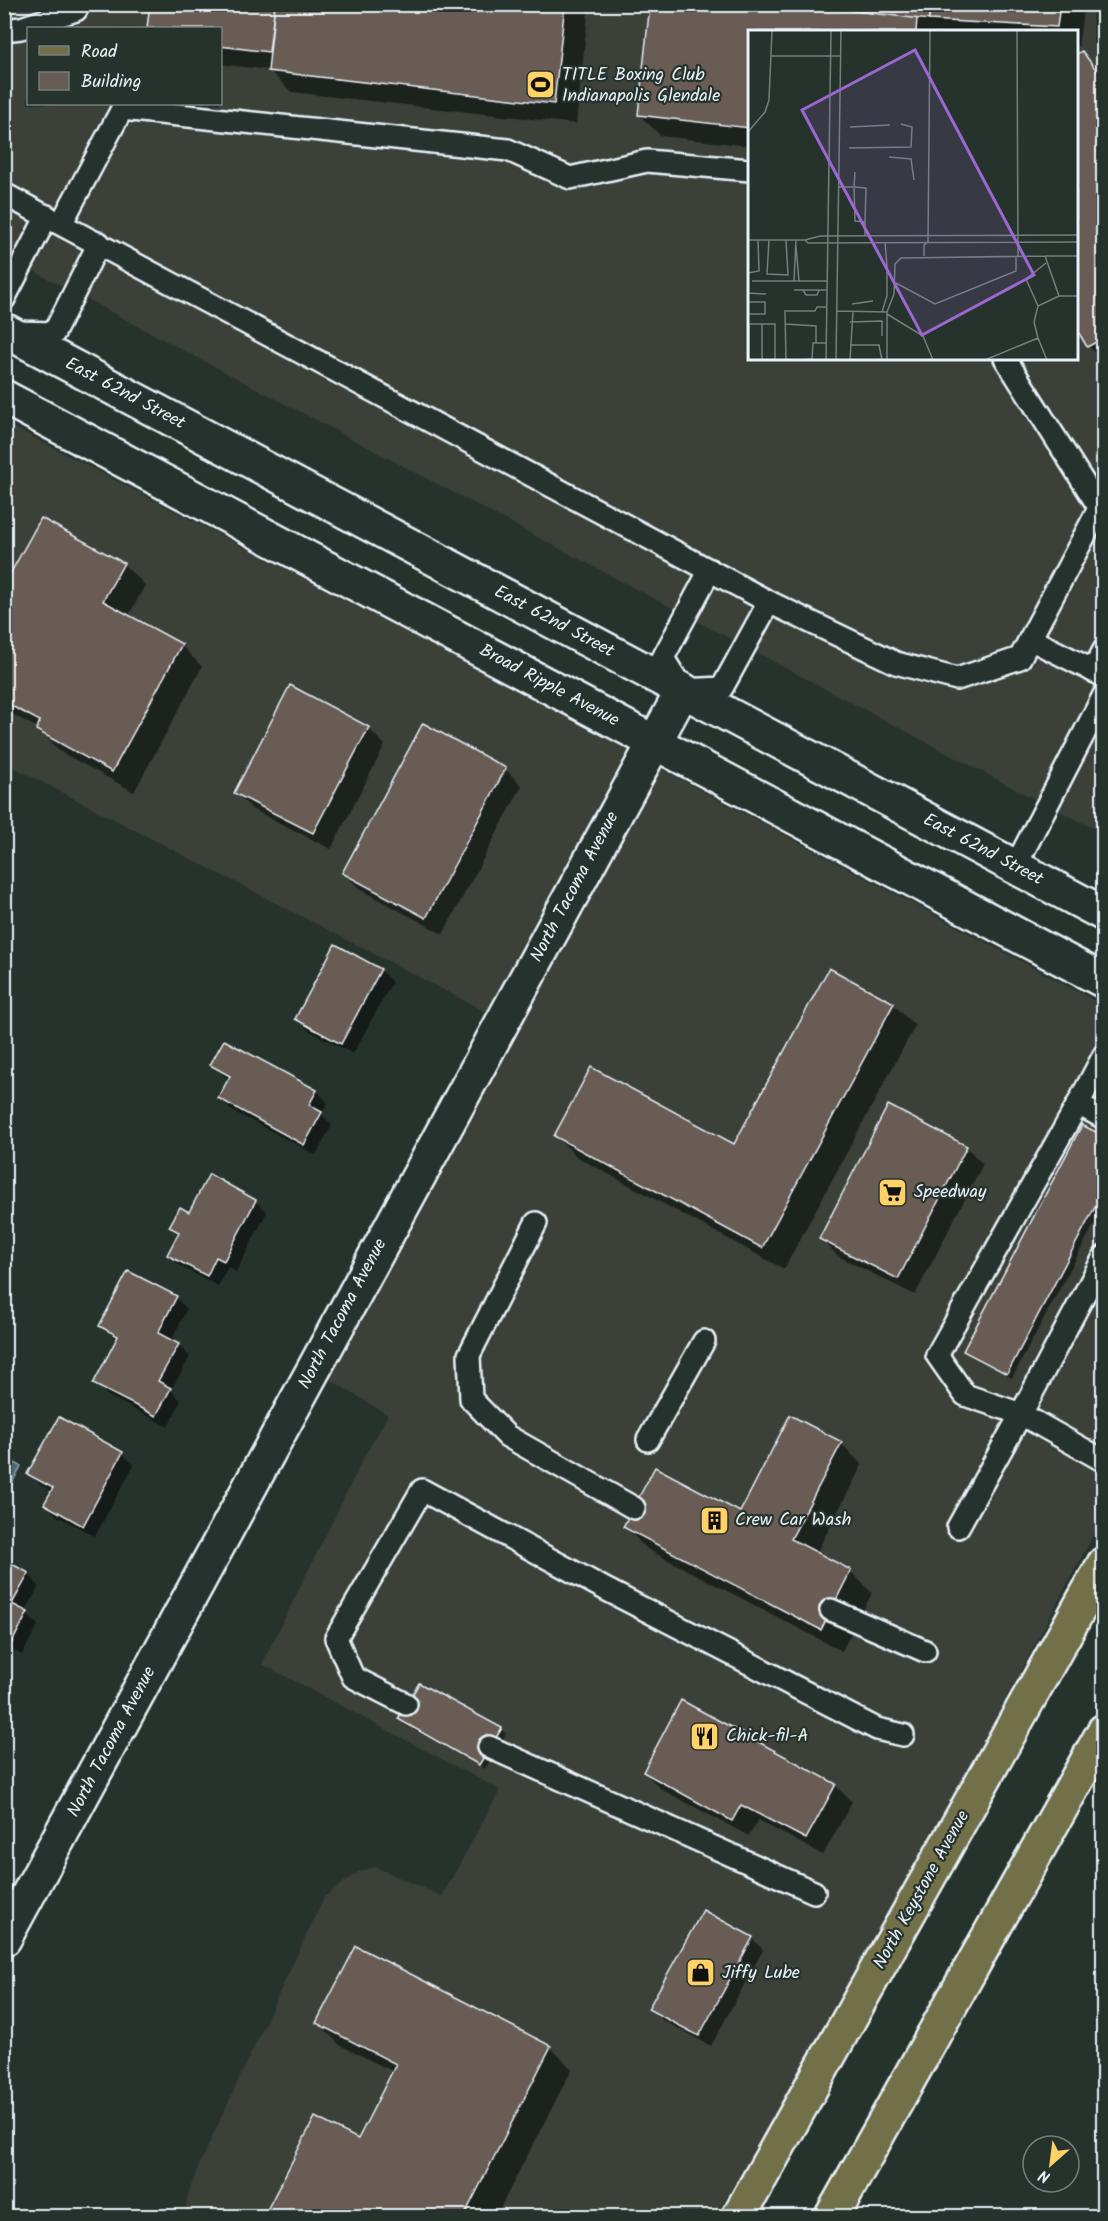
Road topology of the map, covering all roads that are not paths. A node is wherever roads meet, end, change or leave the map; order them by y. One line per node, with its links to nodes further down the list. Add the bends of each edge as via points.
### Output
1 (79, 4): 2 (lane, via 76,10)
2 (4, 30)
3 (748, 170): 5 (lane, via 647,161 570,178 508,150 122,109)
4 (4, 194): 5 (lane)
5 (54, 220): 6 (lane); 7 (lane)
6 (99, 243): 8 (lane, via 54,333); 12 (lane)
7 (4, 299)
8 (5, 330): 17 (street, East 62nd Street)
9 (1006, 360): 11 (lane)
10 (4, 397): 19 (street, Broad Ripple Avenue)
11 (1101, 503): 14 (lane)
12 (710, 570): 13 (lane); 17 (lane, via 663,658)
13 (769, 602): 14 (lane, via 896,663 957,679 1020,658); 17 (lane, via 722,688)
14 (1030, 639): 16 (lane)
15 (1104, 650): 16 (lane)
16 (1098, 674)
17 (682, 690): 19 (street, North Tacoma Avenue); 20 (street, East 62nd Street)
18 (1104, 695): 20 (lane)
19 (653, 742): 22 (street); 42 (street, North Tacoma Avenue)
20 (1015, 867): 21 (street, East 62nd Street)
21 (1104, 914)
22 (1104, 981)
23 (1104, 1055): 24 (lane)
24 (1078, 1104): 25 (lane); 29 (lane, via 937,1355 965,1395)
25 (1104, 1119)
26 (536, 1223): 32 (lane, via 468,1355 471,1399 507,1436)
27 (1104, 1257): 29 (lane)
28 (704, 1341): 30 (lane)
29 (1021, 1414): 31 (lane); 33 (lane)
30 (648, 1440)
31 (1104, 1461)
32 (634, 1508)
33 (958, 1527)
34 (1104, 1564): 43 (main road, North Keystone Avenue)
35 (831, 1610): 36 (lane)
36 (926, 1651)
37 (406, 1704): 39 (lane, via 353,1677 336,1638 422,1490 877,1729)
38 (1104, 1731): 44 (main road)
39 (903, 1735)
40 (489, 1746): 41 (lane)
41 (814, 1892)
42 (4, 1939)
43 (739, 2217)
44 (832, 2217)

